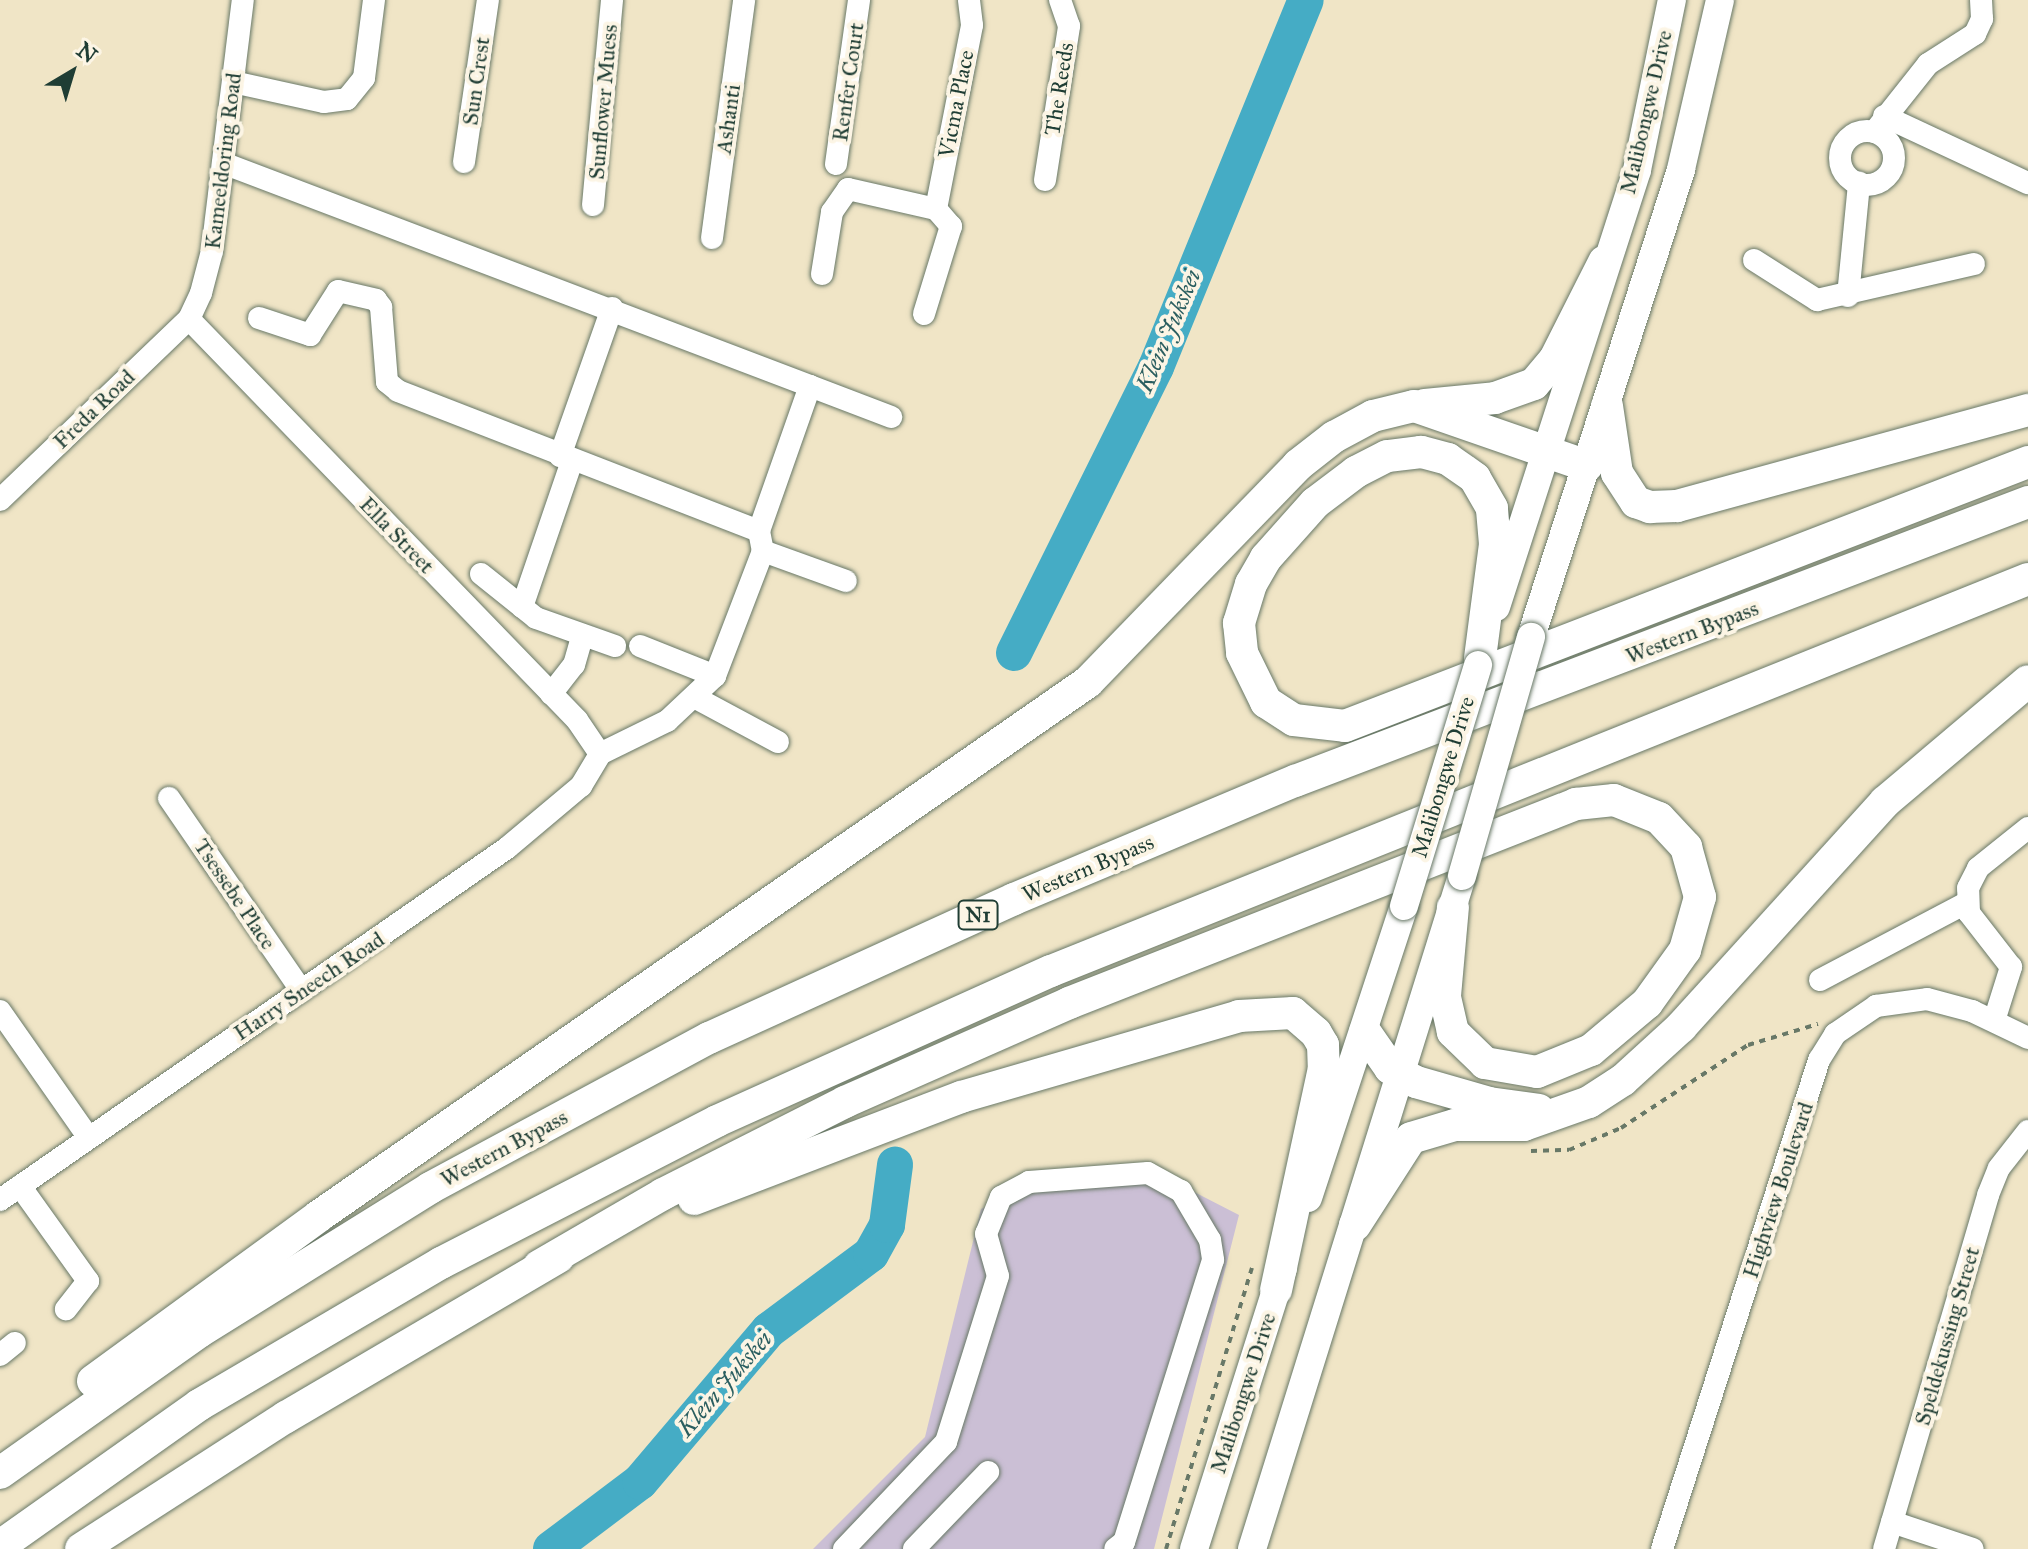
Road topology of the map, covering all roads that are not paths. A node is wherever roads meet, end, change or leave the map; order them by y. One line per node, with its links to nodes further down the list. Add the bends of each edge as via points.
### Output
1 (243, 0): 12 (street, Kameeldoring Road)
2 (374, 0): 12 (street, via 364,78 347,99 324,102)
3 (488, 0): 14 (street, Sun Crest)
4 (612, 0): 20 (street, Sunflower Muess)
5 (744, 0): 22 (street, Ashanti)
6 (859, 0): 16 (street, Renfer Court)
7 (969, 0): 21 (street, Vicma Place, via 972,25)
8 (1060, 0): 17 (street, The Reeds, via 1069,26)
9 (1672, 0): 24 (main road, Malibongwe Drive, via 1637,170)
10 (1720, 0): 34 (main road, Malibongwe Drive, via 1681,169)
11 (1981, 0): 13 (street, via 1982,19 1975,34 1928,64)
12 (233, 82): 15 (street, Kameeldoring Road)
13 (1879, 124): 18 (street, via 1893,165 1880,181); 18 (street, via 1854,134 1841,150 1843,170); 19 (street)
14 (464, 162)
15 (223, 163): 28 (street); 31 (street, Kameeldoring Road, via 212,251)
16 (836, 164)
17 (1045, 180)
18 (1859, 183): 27 (street)
19 (2028, 183)
20 (593, 205)
21 (936, 209): 26 (street, via 848,189 835,201); 29 (street, Vicma Place, via 951,226)
22 (712, 238)
23 (1754, 260): 27 (street, via 1817,300)
24 (1604, 262): 33 (highway, via 1555,359 1534,384 1495,398); 37 (main road, Malibongwe Drive)
25 (1974, 264): 27 (street)
26 (822, 274)
27 (1848, 296)
28 (612, 308): 32 (street); 38 (street)
29 (924, 314)
30 (259, 318): 38 (street, via 310,335 338,291 376,300 390,387)
31 (189, 319): 41 (street, Freda Road); 54 (street, Ella Street)
32 (810, 386): 36 (street); 43 (street)
33 (1414, 406): 37 (highway); 79 (highway, via 1373,416 1298,465 1132,640 1033,724 169,1322)
34 (1607, 406): 35 (highway, via 1617,473 1636,502 1650,507 1677,506); 40 (main road, Malibongwe Drive)
35 (2028, 410)
36 (891, 417)
37 (1546, 449): 40 (highway); 51 (main road, Malibongwe Drive)
38 (566, 458): 43 (street); 47 (street)
39 (2028, 462): 51 (highway, via 1345,726 1294,720 1266,702 1242,653 1239,623 1266,558 1315,503 1387,456 1421,452 1448,459 1475,478 1492,508 1495,544)
40 (1587, 466): 61 (main road, Malibongwe Drive, bridge)
41 (0, 500)
42 (2028, 502): 81 (highway, Western Bypass / N1, via 1295,781 1014,899 709,1038 430,1188 199,1332)
43 (761, 541): 46 (street); 52 (street)
44 (481, 574): 47 (street)
45 (2028, 579): 84 (highway, via 1051,971 717,1121 441,1263 199,1405)
46 (846, 581)
47 (522, 607): 48 (street)
48 (582, 637): 49 (street); 54 (street, via 574,665)
49 (615, 646)
50 (640, 646): 52 (street)
51 (1479, 661): 67 (main road, Malibongwe Drive, bridge)
52 (715, 676): 55 (street)
53 (2028, 681): 70 (highway, via 1885,802 1681,1027 1609,1090)
54 (551, 694): 57 (street, Ella Street)
55 (696, 698): 56 (street); 57 (street, via 667,721)
56 (778, 742)
57 (600, 754): 64 (street, Harry Sneech Road, via 581,786 507,848)
58 (169, 798): 64 (street, Tsessebe Place)
59 (2028, 827): 60 (street, via 1978,868)
60 (1968, 902): 62 (street); 63 (street, via 1982,933 2008,958)
61 (1453, 907): 69 (main road, Malibongwe Drive); 76 (highway, via 1445,996 1453,1032 1485,1063 1537,1072 1591,1050 1647,1003 1685,950 1700,897 1686,847 1659,818 1614,800 1576,804 1069,1003 859,1096 663,1194)
62 (1820, 980)
63 (2019, 980): 66 (street)
64 (301, 990): 72 (street, Harry Sneech Road)
65 (0, 1011): 72 (street)
66 (1994, 1021): 68 (street, Highview Boulevard); 92 (street, Highview Boulevard, via 1927,999 1900,1000 1876,1006 1835,1034 1819,1060)
67 (1365, 1032): 69 (highway, via 1380,1057); 77 (main road, Malibongwe Drive)
68 (2028, 1038)
69 (1403, 1075): 70 (highway, via 1489,1103); 75 (main road, Malibongwe Drive)
70 (1558, 1112): 75 (highway, via 1524,1125 1455,1125 1411,1138)
71 (2028, 1131): 83 (street, Speldekussing Street, via 1999,1168 1988,1195)
72 (89, 1138): 73 (street, Harry Sneech Road)
73 (20, 1186): 74 (street, Harry Sneech Road); 78 (street, via 88,1281)
74 (0, 1200)
75 (1355, 1225): 82 (main road, Malibongwe Drive)
76 (539, 1266): 77 (highway, via 792,1159 961,1097 1239,1016 1275,1011 1293,1013 1316,1033 1324,1068); 86 (highway, via 286,1417)
77 (1276, 1290): 89 (main road, Malibongwe Drive)
78 (66, 1309)
79 (0, 1456)
80 (988, 1472): 88 (street)
81 (0, 1473)
82 (1269, 1496): 90 (main road, Malibongwe Drive); 91 (main road)
83 (1892, 1522): 93 (street, Speldekussing Street); 94 (street)
84 (0, 1546)
85 (1121, 1547): 87 (street, via 1213,1260 1210,1240 1181,1191 1148,1173 1029,1182 1001,1197 986,1234 998,1276 946,1442)
86 (81, 1549)
87 (844, 1549)
88 (914, 1549)
89 (1194, 1549)
90 (1252, 1549)
91 (1268, 1549)
92 (1662, 1549)
93 (1884, 1549)
94 (1973, 1549)

